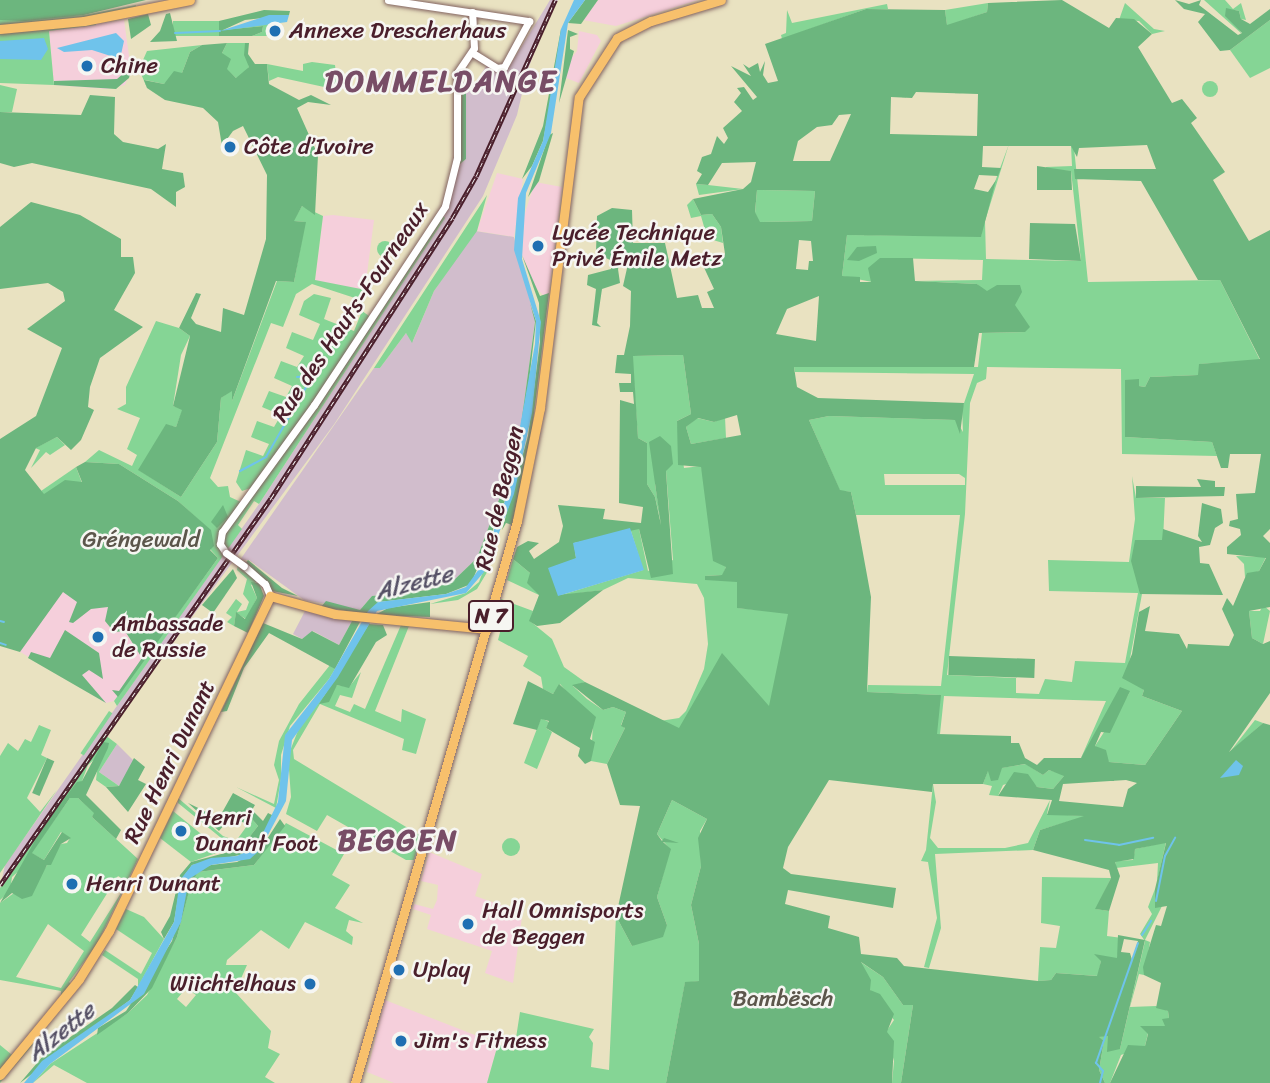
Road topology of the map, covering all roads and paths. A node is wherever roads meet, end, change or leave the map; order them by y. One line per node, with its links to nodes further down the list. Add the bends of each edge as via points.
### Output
1 (190, 0): 5 (main road, via 95,20)
2 (388, 0): 4 (street)
3 (722, 0): 8 (main road, Rue de Beggen / N 7, via 621,35 606,49 576,109 535,438)
4 (472, 12): 6 (street, Rue des Hauts-Fourneaux); 6 (street, via 529,21 504,67 497,68)
5 (0, 29)
6 (473, 52): 7 (street, Rue des Hauts-Fourneaux, bridge, via 457,73 457,159 442,215 222,532 220,544 226,553 260,578)
7 (270, 596): 8 (main road, via 356,616); 9 (main road, Rue Henri Dunant, via 109,931 74,986)
8 (487, 629): 10 (main road, Rue de Beggen / N 7)
9 (0, 1075)
10 (355, 1083)

